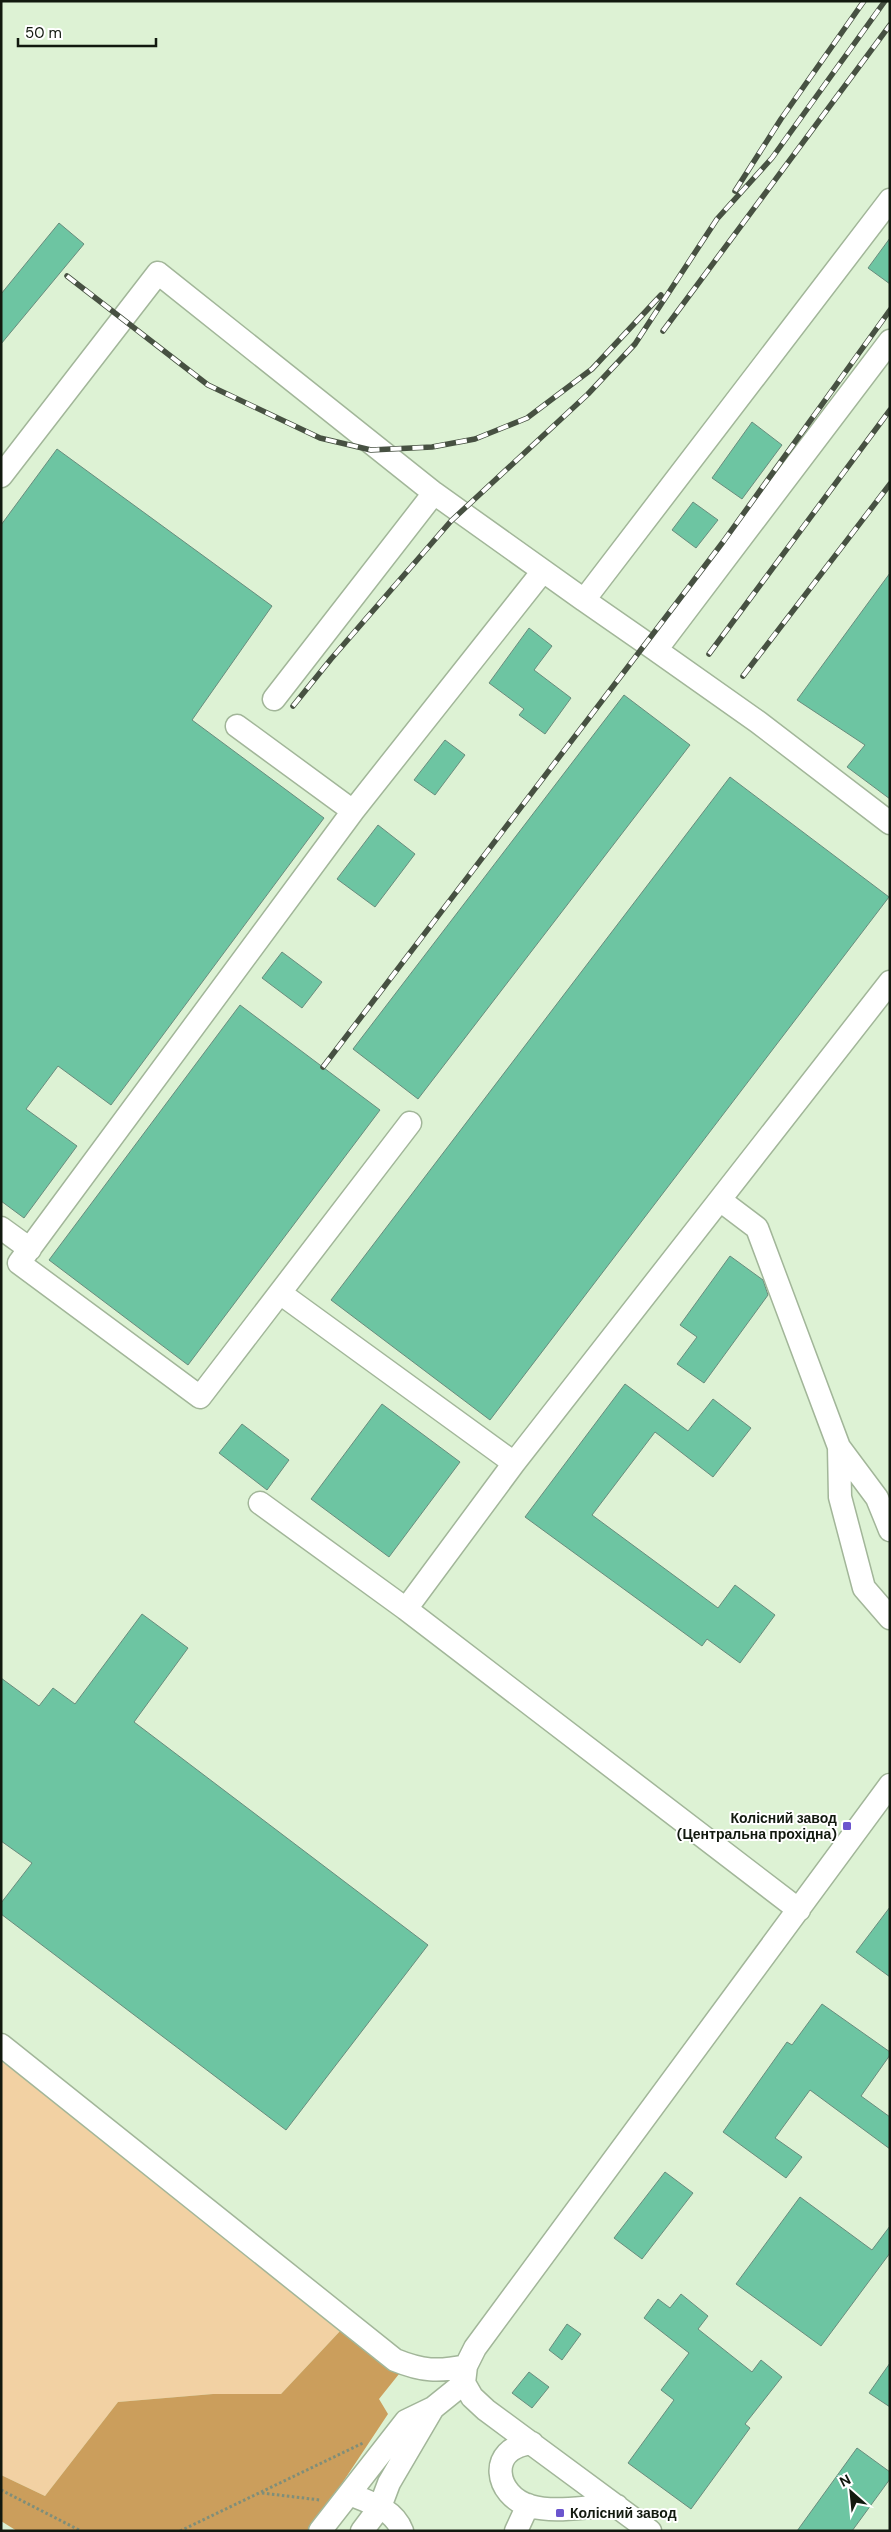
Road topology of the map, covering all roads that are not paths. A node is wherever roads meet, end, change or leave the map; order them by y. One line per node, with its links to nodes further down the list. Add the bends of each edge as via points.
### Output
1 (890, 200): 6 (street)
2 (890, 341): 7 (street)
3 (1, 476): 4 (street, via 158,273)
4 (434, 493): 5 (street); 8 (street)
5 (544, 571): 6 (street); 10 (street)
6 (584, 600): 7 (street)
7 (656, 650): 11 (street, via 758,722)
8 (274, 699)
9 (237, 726): 10 (street)
10 (353, 811): 16 (street)
11 (890, 823)
12 (890, 982): 14 (street)
13 (410, 1123): 17 (street)
14 (720, 1200): 18 (street, via 757,1228); 19 (street)
15 (1, 1228): 16 (street)
16 (30, 1249): 17 (street, via 19,1263 200,1397)
17 (280, 1293): 19 (street)
18 (839, 1447): 21 (street, via 877,1498); 23 (street, via 840,1497 864,1588)
19 (514, 1463): 22 (street)
20 (260, 1503): 22 (street)
21 (890, 1530)
22 (406, 1609): 25 (street)
23 (890, 1618)
24 (890, 1785): 25 (street)
25 (798, 1910): 27 (street, via 475,2348)
26 (1, 2045): 27 (street, via 395,2360 413,2367)
27 (465, 2374): 28 (street); 29 (street, via 472,2397)
28 (433, 2408): 32 (street, via 406,2421); 35 (street, via 390,2483)
29 (502, 2421): 30 (street); 31 (street)
30 (532, 2444): 31 (street, via 507,2451); 34 (street)
31 (500, 2468): 33 (street, via 506,2487 513,2496)
32 (345, 2498): 35 (street); 36 (street)
33 (528, 2505): 34 (street, via 547,2509); 39 (street)
34 (617, 2506): 40 (street)
35 (380, 2507): 37 (street); 38 (street, via 398,2521)
36 (320, 2531)
37 (362, 2531)
38 (402, 2531)
39 (516, 2531)
40 (650, 2531)

